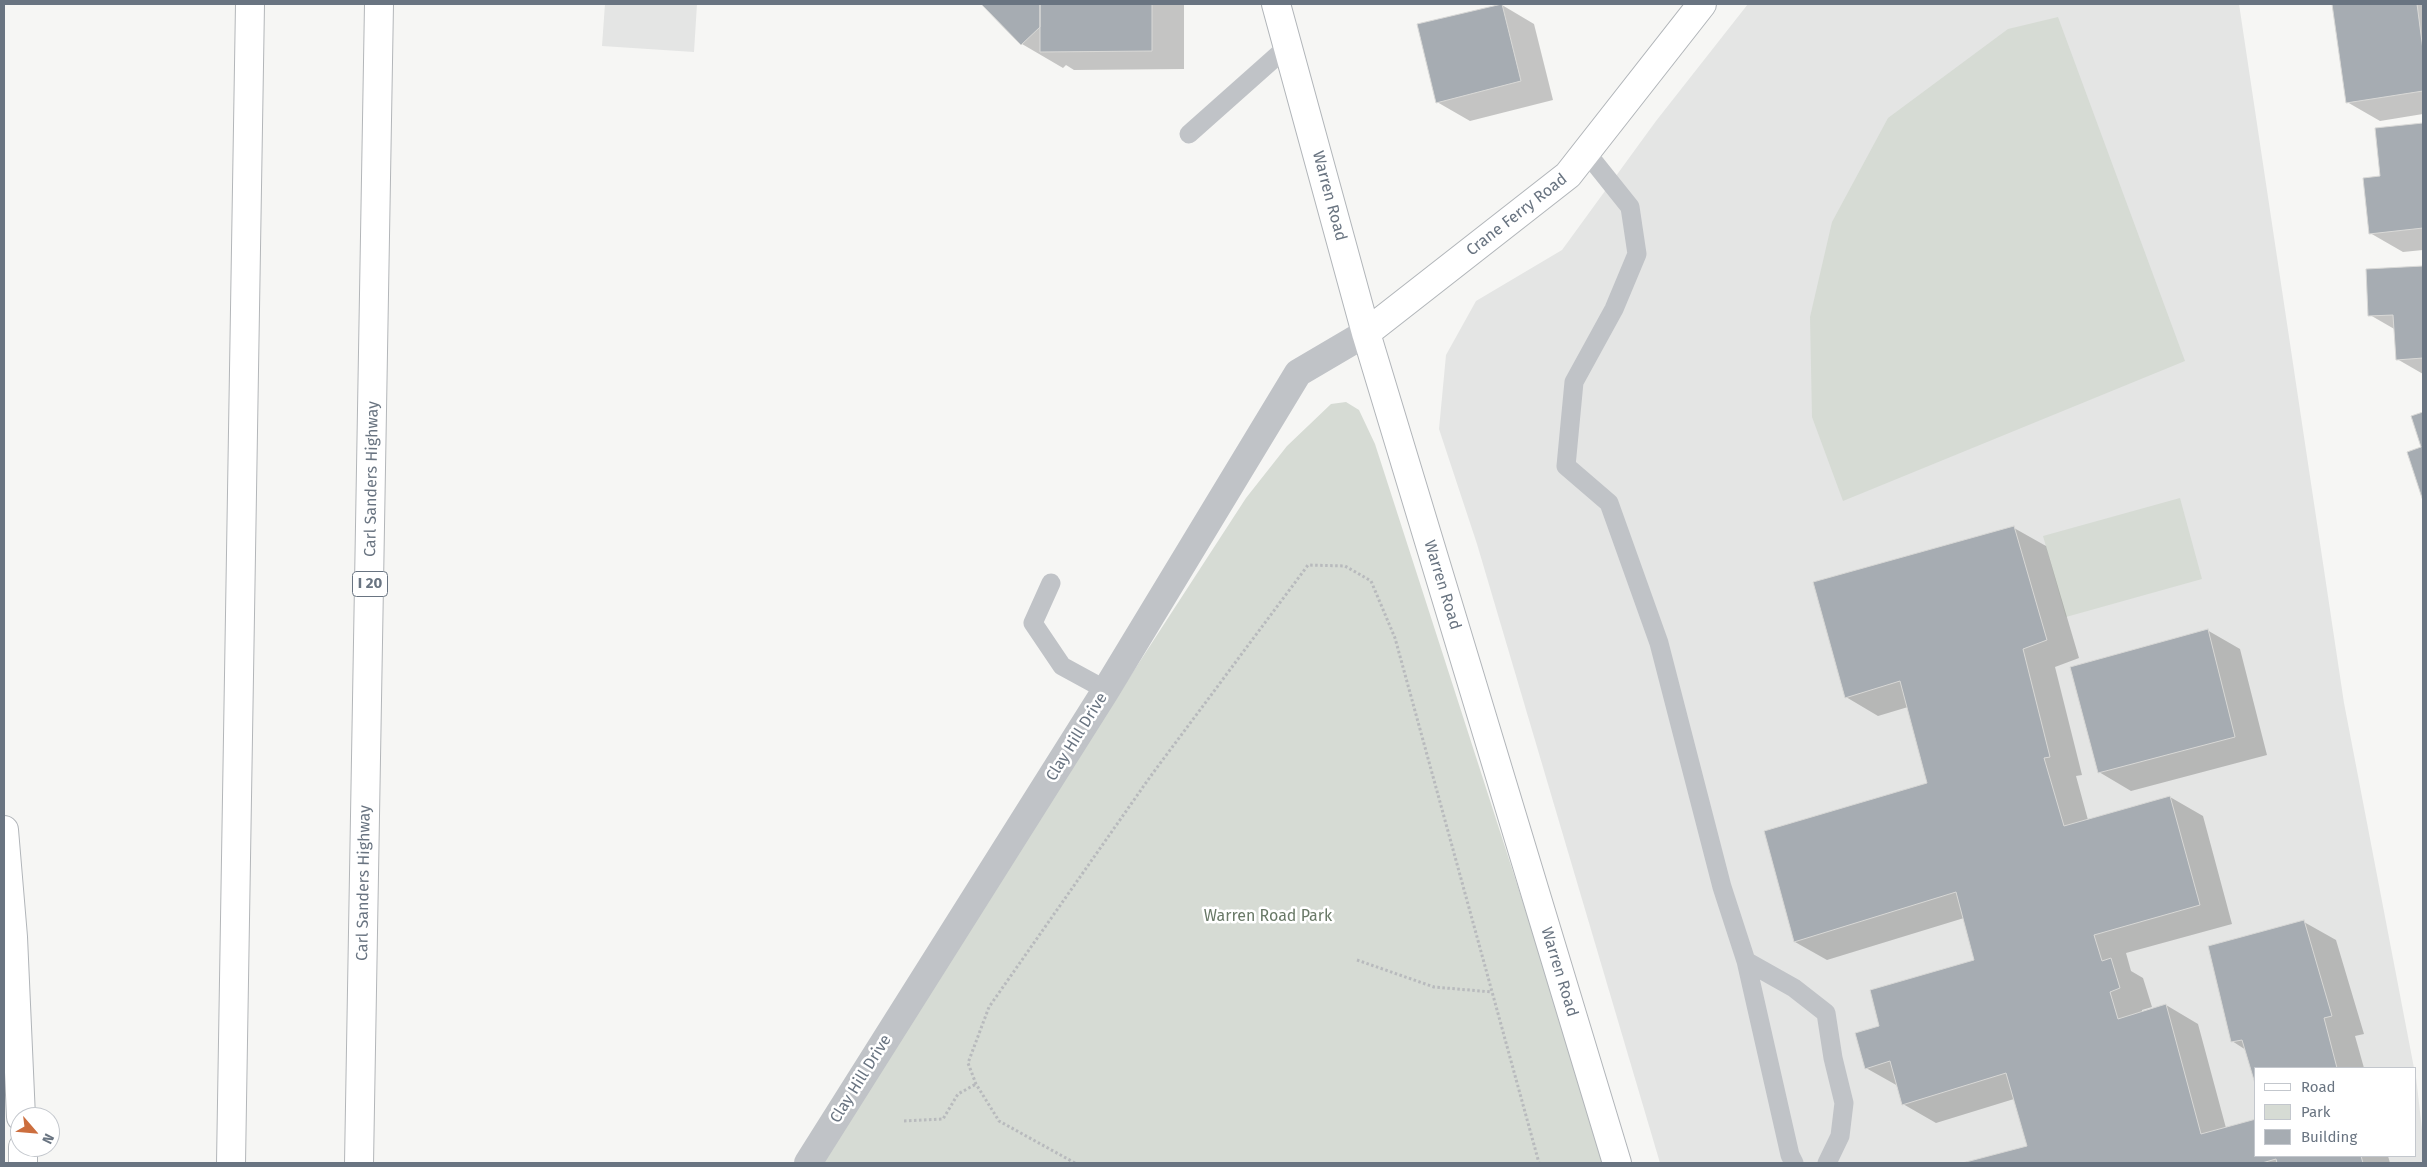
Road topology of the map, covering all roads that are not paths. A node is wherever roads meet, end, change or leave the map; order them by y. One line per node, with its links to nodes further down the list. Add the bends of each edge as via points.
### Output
1 (250, 4): 14 (main road)
2 (379, 4): 15 (main road, Carl Sanders Highway / I 20)
3 (1276, 4): 5 (main road, Warren Road)
4 (1702, 4): 7 (main road, Crane Ferry Road)
5 (1288, 46): 6 (lane); 8 (main road, Warren Road)
6 (1188, 134)
7 (1586, 152): 8 (main road, Crane Ferry Road, via 1568,176); 12 (lane, via 1630,208 1637,254 1614,309 1574,382 1566,466 1609,504 1659,643 1722,887)
8 (1366, 333): 10 (street, Clay Hill Drive, via 1298,373); 17 (main road, Warren Road)
9 (1052, 583): 10 (lane, via 1033,623 1062,666)
10 (1106, 690): 16 (street, Clay Hill Drive)
11 (4, 839): 13 (main road, via 13,937)
12 (1746, 961): 18 (lane); 19 (lane, via 1794,988 1826,1013 1844,1102 1840,1136)
13 (21, 1107)
14 (231, 1163)
15 (359, 1163)
16 (808, 1163)
17 (1616, 1163)
18 (1794, 1163)
19 (1827, 1163)

